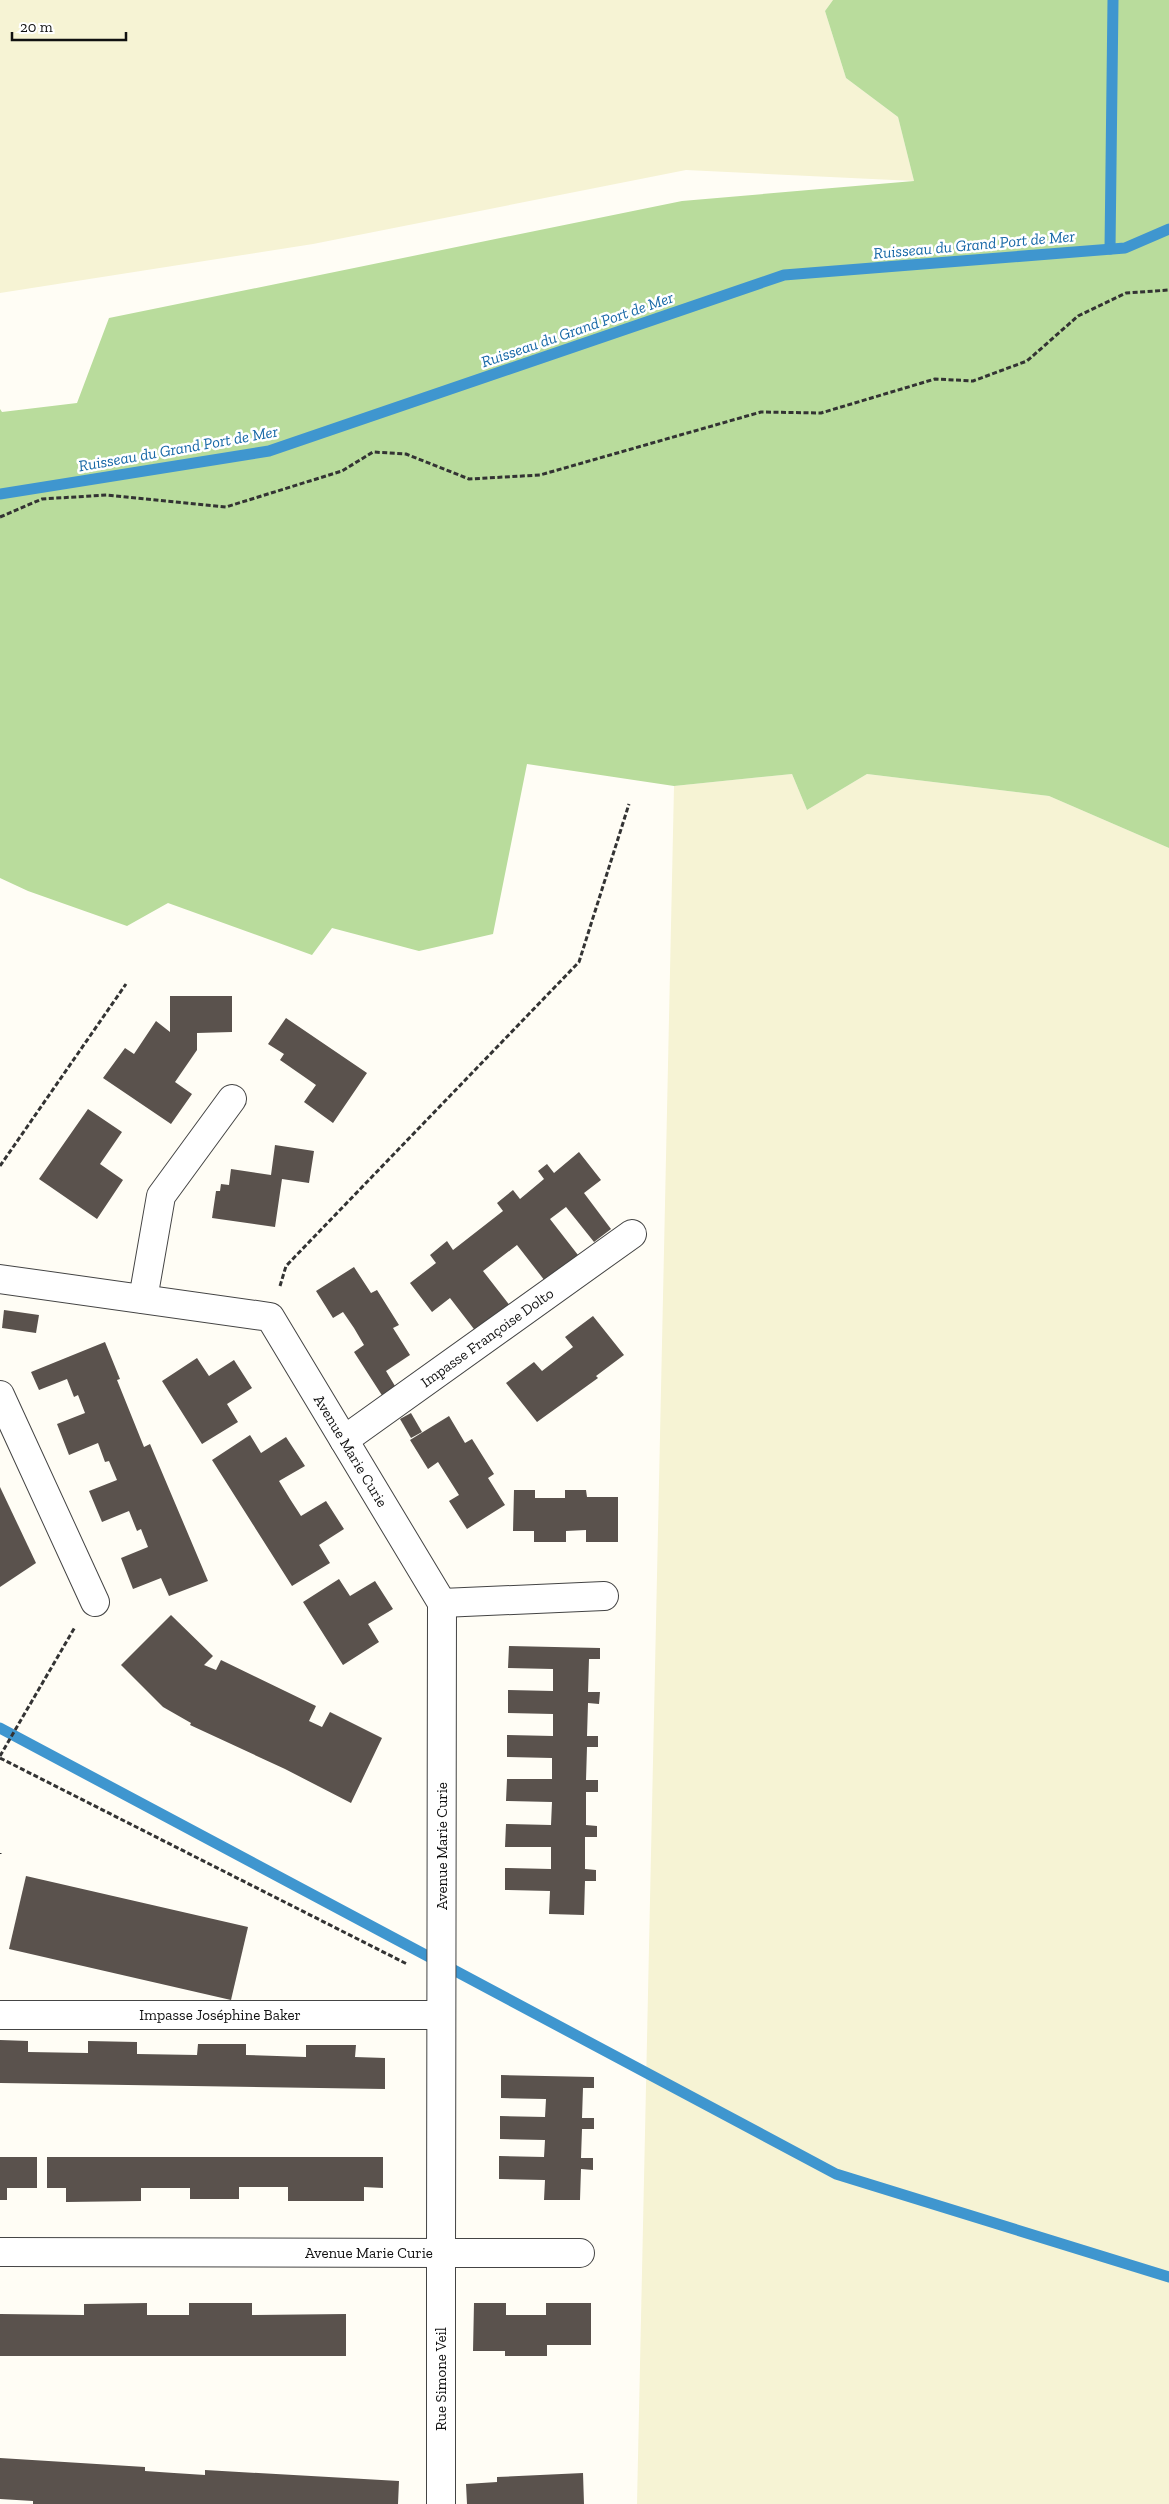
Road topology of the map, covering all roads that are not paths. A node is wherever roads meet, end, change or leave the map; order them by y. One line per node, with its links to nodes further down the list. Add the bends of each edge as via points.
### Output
1 (232, 1099): 4 (street, via 160,1196)
2 (632, 1234): 6 (street, Impasse Françoise Dolto)
3 (0, 1280): 4 (street)
4 (143, 1299): 6 (street, Avenue Marie Curie, via 270,1317)
5 (0, 1395): 8 (street)
6 (344, 1440): 9 (street, Avenue Marie Curie)
7 (604, 1596): 9 (street)
8 (95, 1602)
9 (442, 1603): 11 (street, Avenue Marie Curie)
10 (0, 2015): 11 (street, Impasse Joséphine Baker)
11 (441, 2015): 13 (street, Avenue Marie Curie)
12 (0, 2252): 13 (street, Avenue Marie Curie)
13 (441, 2253): 14 (street); 15 (street, Rue Simone Veil)
14 (580, 2253)
15 (441, 2504)

